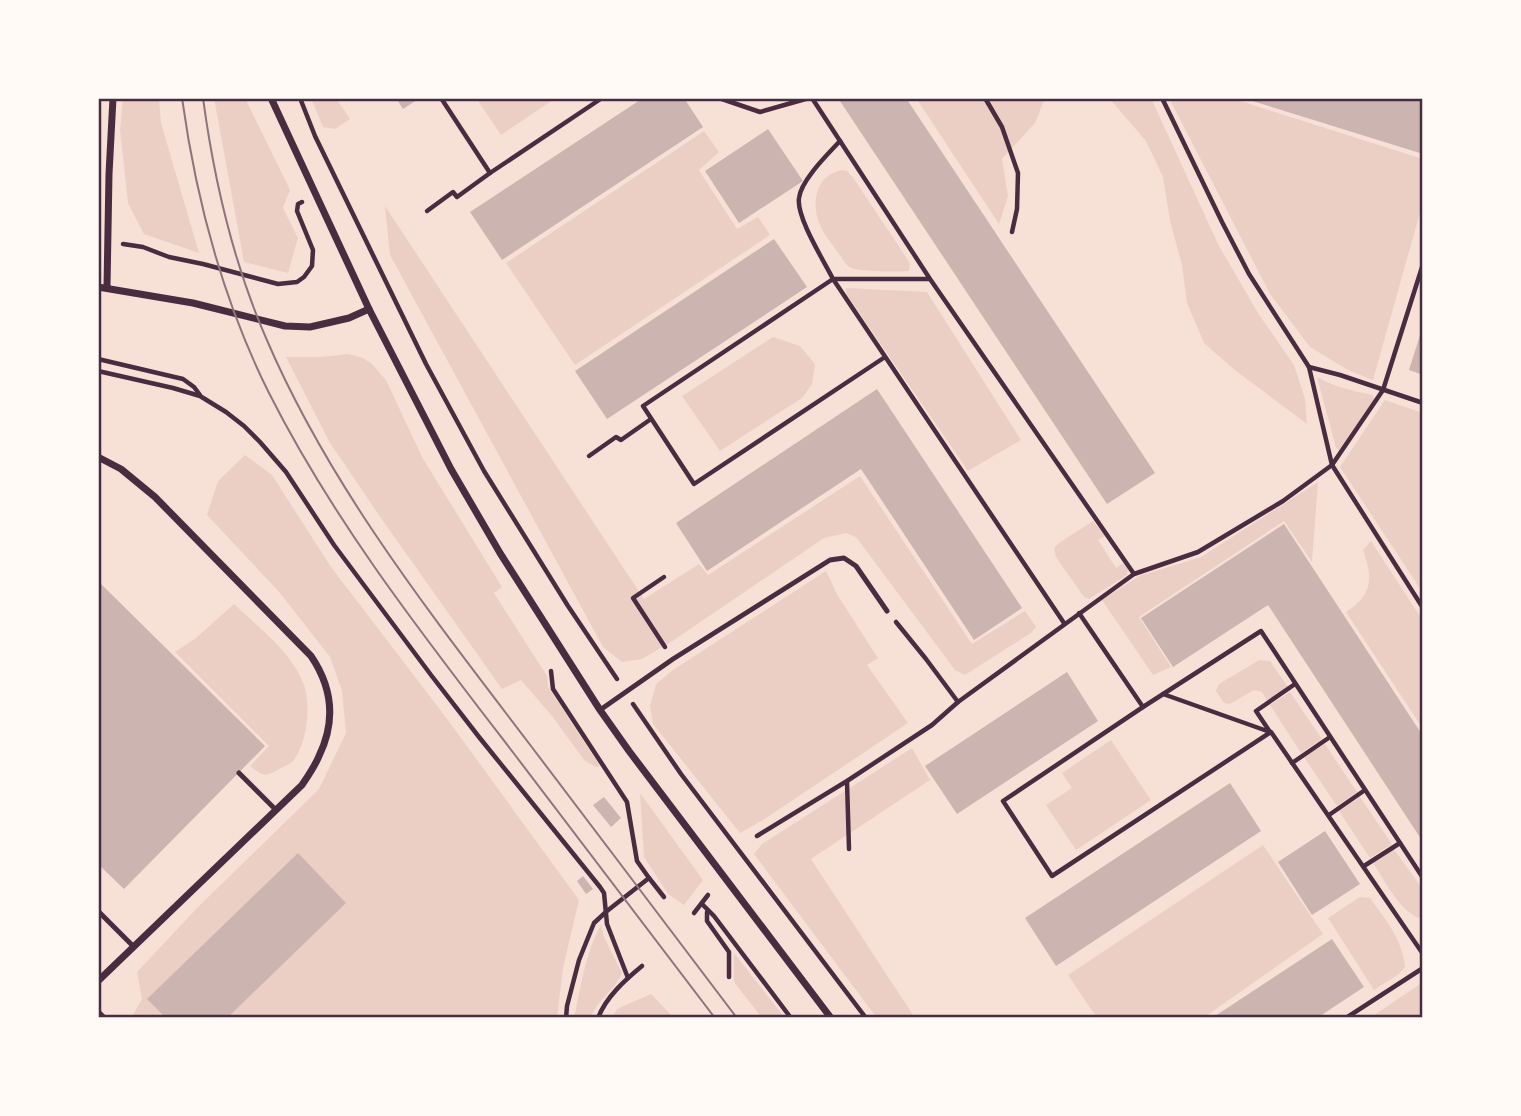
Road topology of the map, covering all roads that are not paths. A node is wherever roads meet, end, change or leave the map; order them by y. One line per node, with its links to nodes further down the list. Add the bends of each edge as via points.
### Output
1 (113, 98): 3 (street)
2 (271, 98): 4 (street)
3 (102, 287): 4 (street, via 285,326 310,327)
4 (369, 309): 7 (street, via 458,481)
5 (98, 457): 9 (street, via 155,497 322,672 331,710 326,738 302,785)
6 (887, 611): 7 (lane, via 856,566 844,558 830,560)
7 (600, 709): 13 (street)
8 (239, 773): 9 (lane)
9 (276, 810): 11 (street)
10 (98, 911): 11 (lane)
11 (134, 947): 12 (street)
12 (98, 981)
13 (831, 1018)

